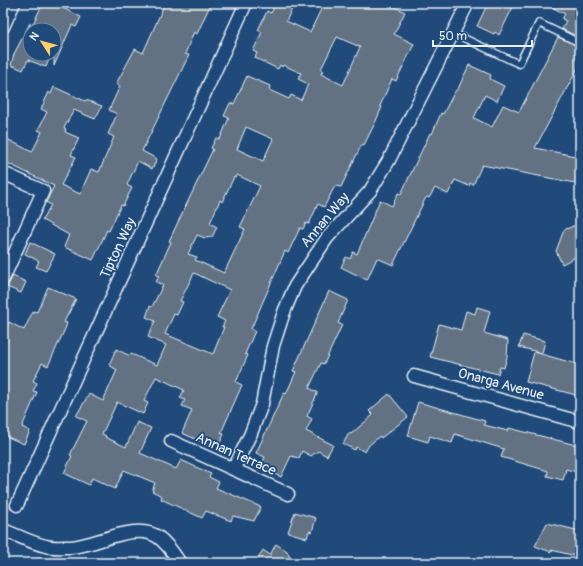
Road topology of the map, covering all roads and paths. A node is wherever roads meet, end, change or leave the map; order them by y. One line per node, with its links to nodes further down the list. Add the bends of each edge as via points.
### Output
1 (14, 3): 4 (street)
2 (246, 3): 14 (street, Tipton Way)
3 (468, 3): 5 (street, Annan Way)
4 (3, 26)
5 (453, 33): 6 (lane, via 519,64 539,22); 12 (street, Annan Way, via 389,160 370,191 327,238 295,286 273,346 262,404)
6 (580, 43)
7 (3, 173): 8 (street, via 43,191)
8 (3, 279)
9 (414, 376): 10 (street, Onarga Avenue)
10 (580, 422)
11 (171, 441): 12 (street, Annan Terrace)
12 (234, 468): 13 (street, Annan Terrace)
13 (288, 494)
14 (17, 505)
15 (3, 530): 16 (street, via 47,547 72,547 136,532 150,533 164,543)
16 (180, 563)

